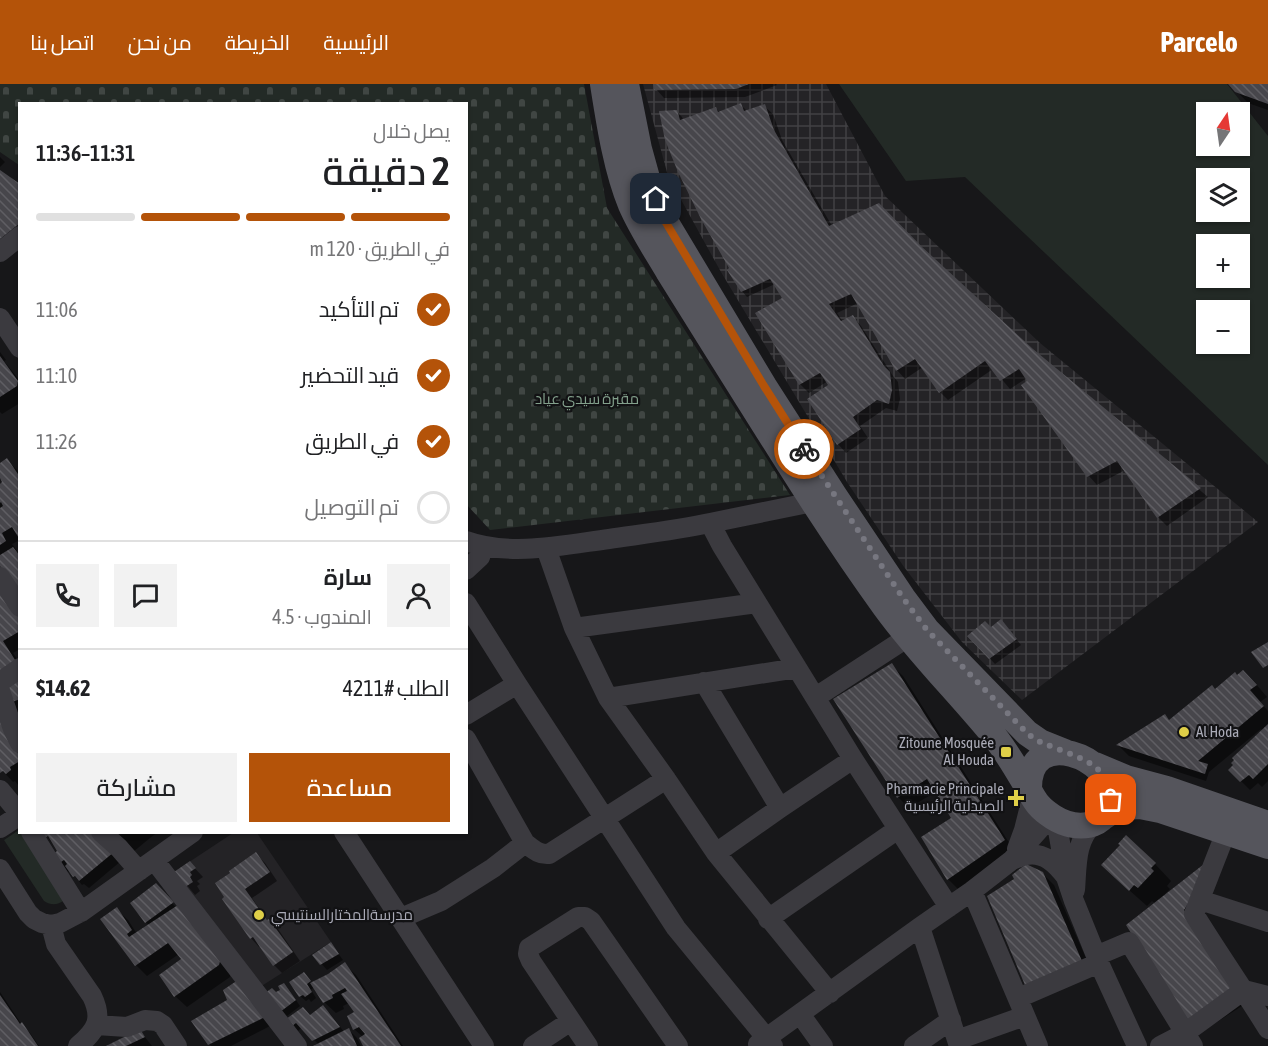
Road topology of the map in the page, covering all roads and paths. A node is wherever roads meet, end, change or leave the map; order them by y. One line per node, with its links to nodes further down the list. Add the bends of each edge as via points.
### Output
1 (603, 84): 6 (main road, via 623,181 639,224)
2 (626, 84): 6 (main road, via 647,178)
3 (18, 238): 4 (street)
4 (0, 252)
5 (0, 318): 7 (street)
6 (720, 334): 8 (main road, via 764,386)
7 (18, 345)
8 (823, 499): 9 (street); 18 (main road, via 885,607); 30 (main road, via 927,630 1027,733)
9 (710, 523): 11 (street); 14 (street)
10 (475, 544): 11 (street, via 505,549); 12 (street, via 480,557)
11 (546, 548): 17 (street)
12 (468, 568)
13 (0, 578): 15 (street)
14 (757, 603): 17 (street); 19 (street)
15 (18, 604)
16 (468, 606): 23 (street)
17 (574, 628): 26 (street)
18 (908, 637): 25 (street); 35 (main road, via 1006,752)
19 (797, 668): 22 (street); 25 (street)
20 (18, 669): 21 (street)
21 (0, 682)
22 (704, 682): 26 (street); 36 (street)
23 (517, 684): 27 (street); 40 (street)
24 (0, 691): 28 (street)
25 (816, 697): 31 (street)
26 (608, 698): 33 (street)
27 (468, 714)
28 (18, 739)
29 (468, 743): 50 (street)
30 (1065, 752): 32 (main road); 35 (main road, via 1055,752 1038,761 1029,778)
31 (853, 759): 36 (street); 44 (street)
32 (1089, 762): 41 (main road, via 1108,780 1111,790 1108,810); 42 (main road, via 1126,778)
33 (666, 779): 40 (street); 52 (street)
34 (0, 790): 37 (street)
35 (1030, 793): 39 (main road, via 1038,806); 53 (street, via 1024,830)
36 (780, 808): 52 (street)
37 (18, 812)
38 (18, 816): 43 (street)
39 (1054, 818): 41 (main road, via 1075,826); 53 (street); 56 (street)
40 (604, 819): 50 (street, via 549,854 543,855); 78 (street, via 676,928)
41 (1098, 820): 45 (main road, via 1114,810 1140,806); 59 (street, via 1086,831 1078,853)
42 (1268, 824)
43 (0, 828)
44 (898, 829): 60 (street); 63 (street)
45 (1226, 832): 51 (main road); 58 (street)
46 (32, 834): 61 (street)
47 (103, 834): 54 (street)
48 (190, 834): 54 (street)
49 (345, 834): 62 (street)
50 (525, 843): 62 (street, via 441,901)
51 (1268, 846)
52 (717, 853): 63 (street)
53 (1012, 860): 56 (street, via 1027,855 1042,857 1056,864); 57 (street)
54 (147, 865): 61 (street); 83 (street)
55 (0, 869): 65 (street, via 28,913)
56 (1066, 877): 59 (street)
57 (972, 891): 60 (street); 71 (street)
58 (1200, 900): 64 (street); 68 (street, via 1194,914)
59 (1074, 901): 67 (street)
60 (948, 908): 66 (street)
61 (81, 912): 65 (street)
62 (401, 918): 84 (street)
63 (768, 919): 69 (street)
64 (1268, 922)
65 (51, 925): 75 (street, via 57,944 92,996 98,1015)
66 (920, 927): 69 (street); 73 (street)
67 (1098, 960): 71 (street); 77 (street, via 1129,942); 81 (street)
68 (1244, 990): 70 (street); 76 (street); 77 (street)
69 (830, 993): 72 (street)
70 (1268, 996)
71 (1022, 1007): 79 (street); 90 (street)
72 (800, 1014): 78 (street); 88 (street)
73 (951, 1020): 79 (street); 89 (street)
74 (571, 1021): 85 (street); 86 (street); 87 (street, via 528,954 529,948 578,917 585,917)
75 (96, 1025): 80 (street); 82 (street, via 127,1027 144,1020 157,1021)
76 (1268, 1029)
77 (1189, 1039): 91 (street)
78 (766, 1043)
79 (958, 1043)
80 (84, 1044)
81 (1131, 1044)
82 (177, 1046)
83 (297, 1046)
84 (484, 1046)
85 (533, 1046)
86 (588, 1046)
87 (678, 1046)
88 (823, 1046)
89 (914, 1046)
90 (1038, 1046)
91 (1160, 1046)

